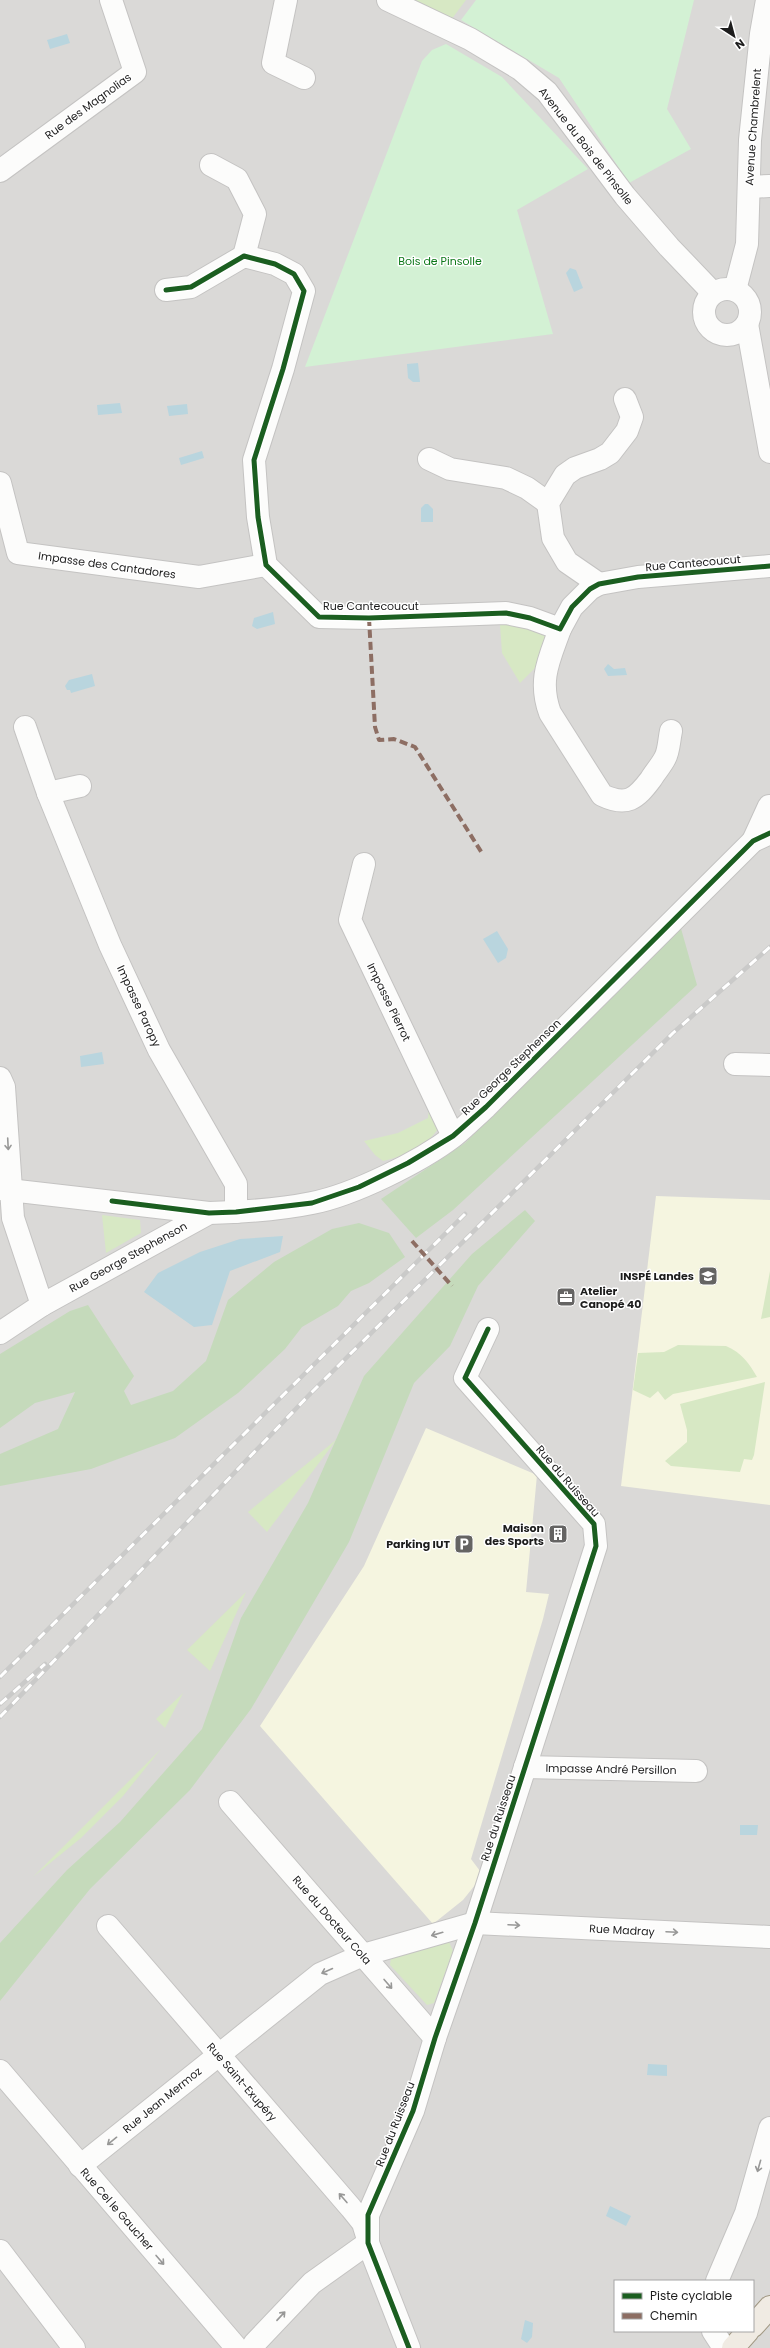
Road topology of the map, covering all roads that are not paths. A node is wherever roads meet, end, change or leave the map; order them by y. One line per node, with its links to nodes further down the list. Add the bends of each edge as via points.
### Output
1 (111, 0): 8 (street, Rue des Magnolias, via 135,72)
2 (286, 0): 6 (street, via 274,63)
3 (388, 0): 13 (street, Avenue du Bois de Pinsolle, via 470,39 520,69 547,92)
4 (767, 0): 5 (street, Avenue Chambrelent)
5 (765, 35): 9 (street, Avenue Chambrelent, via 750,140)
6 (304, 78)
7 (211, 164): 10 (street, via 237,179 255,214)
8 (0, 171)
9 (756, 193): 12 (street, Avenue Chambrelent); 14 (street, Avenue Chambrelent, via 755,263)
10 (244, 256): 11 (street, via 191,287); 21 (street, via 275,264 294,274 304,291 254,460 258,517)
11 (166, 290)
12 (735, 290): 13 (street, via 727,289); 14 (street, via 747,300)
13 (708, 301): 15 (street, via 706,324 717,334)
14 (748, 315): 15 (street, via 738,333); 17 (street, Avenue Chambrelent)
15 (725, 336): 17 (street, Avenue Chambrelent, via 744,366)
16 (625, 399): 20 (street, via 632,417 627,431 600,459 575,468 565,475)
17 (770, 452)
18 (429, 459): 20 (street, via 450,469 506,478 527,488)
19 (0, 484): 21 (street, Impasse des Cantadores, via 18,553 199,577)
20 (548, 503): 23 (street, via 553,538 567,562)
21 (266, 565): 24 (street, Rue Cantecoucut, via 319,617 369,618 506,612)
22 (770, 566): 23 (street, Rue Cantecoucut, via 638,577)
23 (599, 584): 24 (street, Rue Cantecoucut, via 590,589 572,607)
24 (560, 629): 26 (street, via 546,666 543,686 545,700 550,713 602,795 621,801 640,794 666,758)
25 (25, 727): 28 (street, Impasse Paropy)
26 (671, 731)
27 (80, 786): 28 (street)
28 (48, 793): 37 (street, Impasse Paropy, via 110,945 158,1050 236,1184)
29 (770, 803): 30 (street, Rue George Stephenson)
30 (761, 837): 35 (street, Rue George Stephenson, via 486,1108)
31 (364, 864): 35 (street, Impasse Pierrot, via 350,920)
32 (735, 1064): 33 (street)
33 (770, 1065)
34 (0, 1078): 36 (street, one-way to 36, via 4,1086)
35 (453, 1136): 37 (street, Rue George Stephenson, via 408,1163 359,1187 312,1203)
36 (5, 1189): 38 (street); 39 (street)
37 (236, 1212): 38 (street, Rue George Stephenson)
38 (209, 1213): 39 (street, Rue George Stephenson)
39 (42, 1305): 41 (street, Rue George Stephenson)
40 (488, 1329): 42 (street, Rue du Ruisseau, via 465,1378 594,1524 596,1546)
41 (0, 1333)
42 (525, 1767): 43 (street, Impasse André Persillon); 45 (street, Rue du Ruisseau)
43 (696, 1771)
44 (230, 1802): 48 (street, Rue du Docteur Cola)
45 (475, 1923): 47 (street, Rue Madray, one-way to 47); 48 (street, one-way to 48); 49 (street, Rue du Ruisseau)
46 (108, 1926): 50 (street, Rue Saint-Exupéry)
47 (770, 1937)
48 (362, 1955): 49 (street, Rue du Docteur Cola, one-way to 49); 50 (street, Rue Jean Mermoz, one-way to 50, via 320,1974)
49 (435, 2038): 54 (street, Rue du Ruisseau, via 413,2111 368,2215)
50 (218, 2054): 53 (street, Rue Jean Mermoz, one-way to 53); 54 (street, Rue Saint-Exupéry, one-way to 50, via 363,2223)
51 (0, 2071): 53 (street, Rue Cel le Gaucher)
52 (770, 2128): 56 (street, one-way to 56, via 746,2213)
53 (80, 2166): 61 (street, Rue Cel le Gaucher, one-way to 61)
54 (368, 2243): 61 (street, one-way to 54, via 312,2283); 63 (street, Rue du Ruisseau)
55 (3, 2259): 62 (street)
56 (717, 2280)
57 (770, 2307): 58 (main road)
58 (754, 2325)
59 (714, 2332): 64 (street)
60 (747, 2332): 65 (main road)
61 (244, 2346)
62 (74, 2348)
63 (409, 2348)
64 (724, 2348)
65 (733, 2348)

